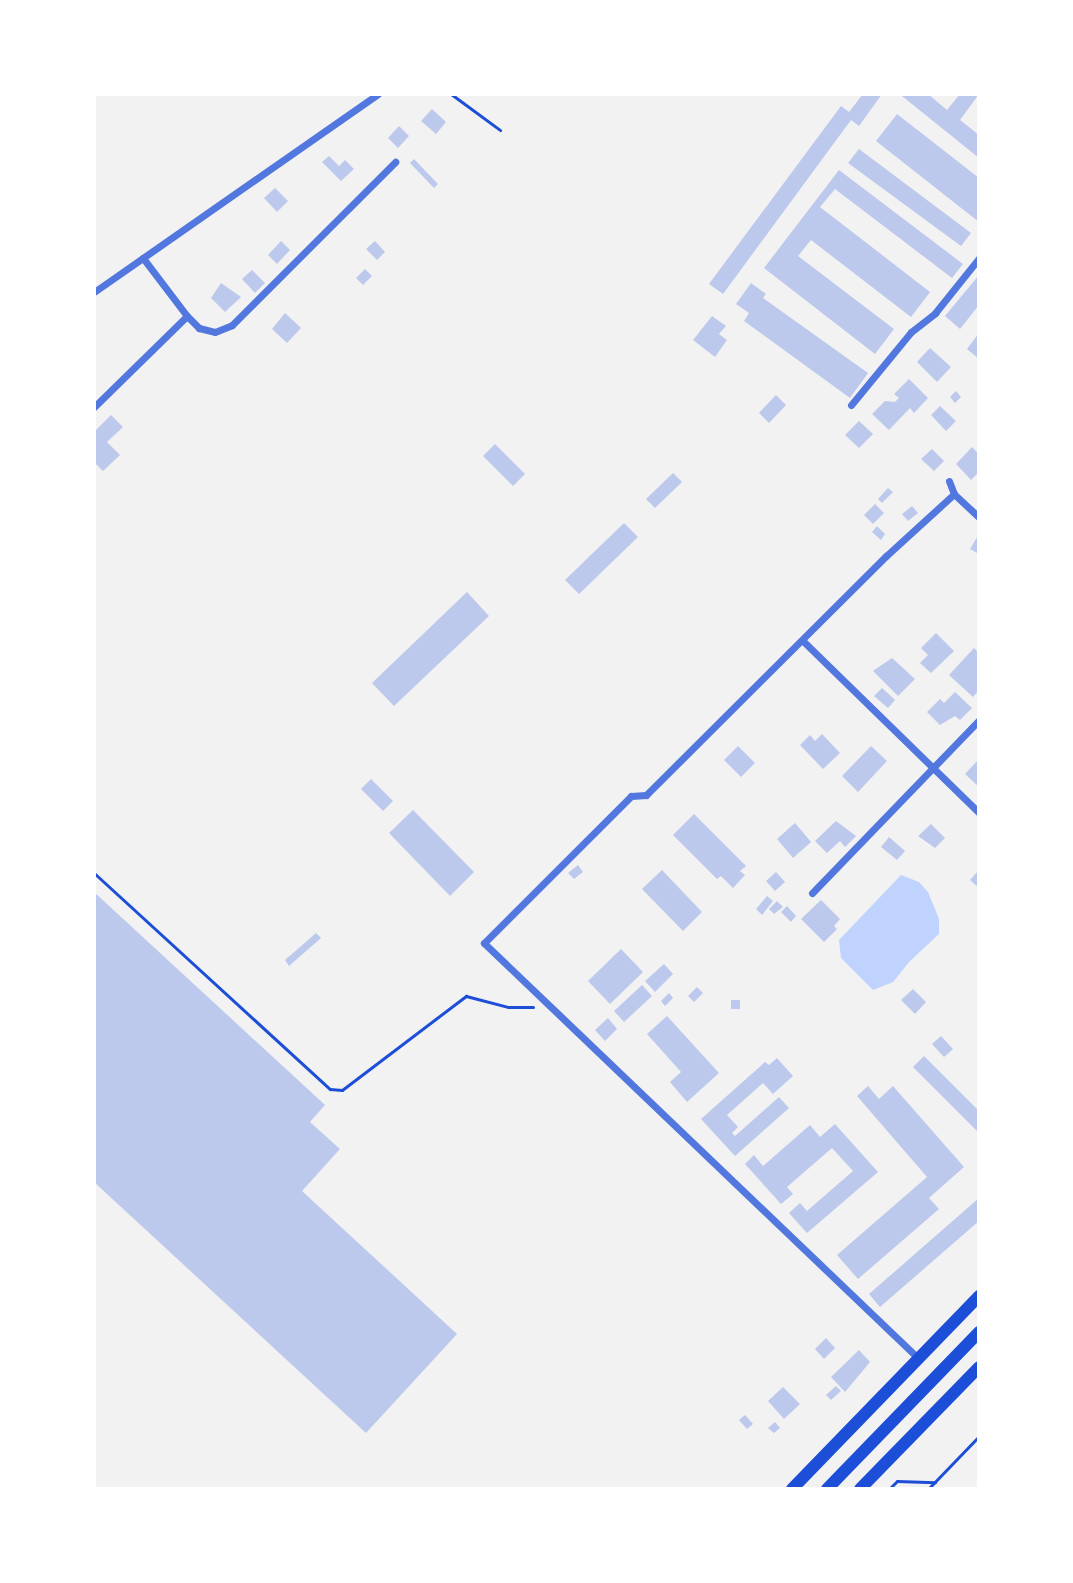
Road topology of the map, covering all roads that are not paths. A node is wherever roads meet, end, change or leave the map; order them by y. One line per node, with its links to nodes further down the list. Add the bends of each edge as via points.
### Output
1 (378, 94): 3 (street)
2 (395, 162): 6 (street, via 232,325 215,332 199,328)
3 (143, 258): 5 (street); 6 (street)
4 (979, 258): 7 (street)
5 (94, 292)
6 (187, 316): 8 (street)
7 (851, 405)
8 (94, 407)
9 (949, 481): 10 (street)
10 (954, 494): 11 (street); 12 (street)
11 (979, 517)
12 (803, 641): 14 (street); 19 (street, via 646,795 631,796 484,943)
13 (979, 720): 14 (street)
14 (933, 769): 15 (street); 16 (street)
15 (979, 813)
16 (812, 893)
17 (979, 1296): 19 (highway)
18 (979, 1332): 22 (highway)
19 (919, 1359): 21 (highway)
20 (979, 1367): 23 (highway)
21 (792, 1489)
22 (827, 1489)
23 (860, 1489)

